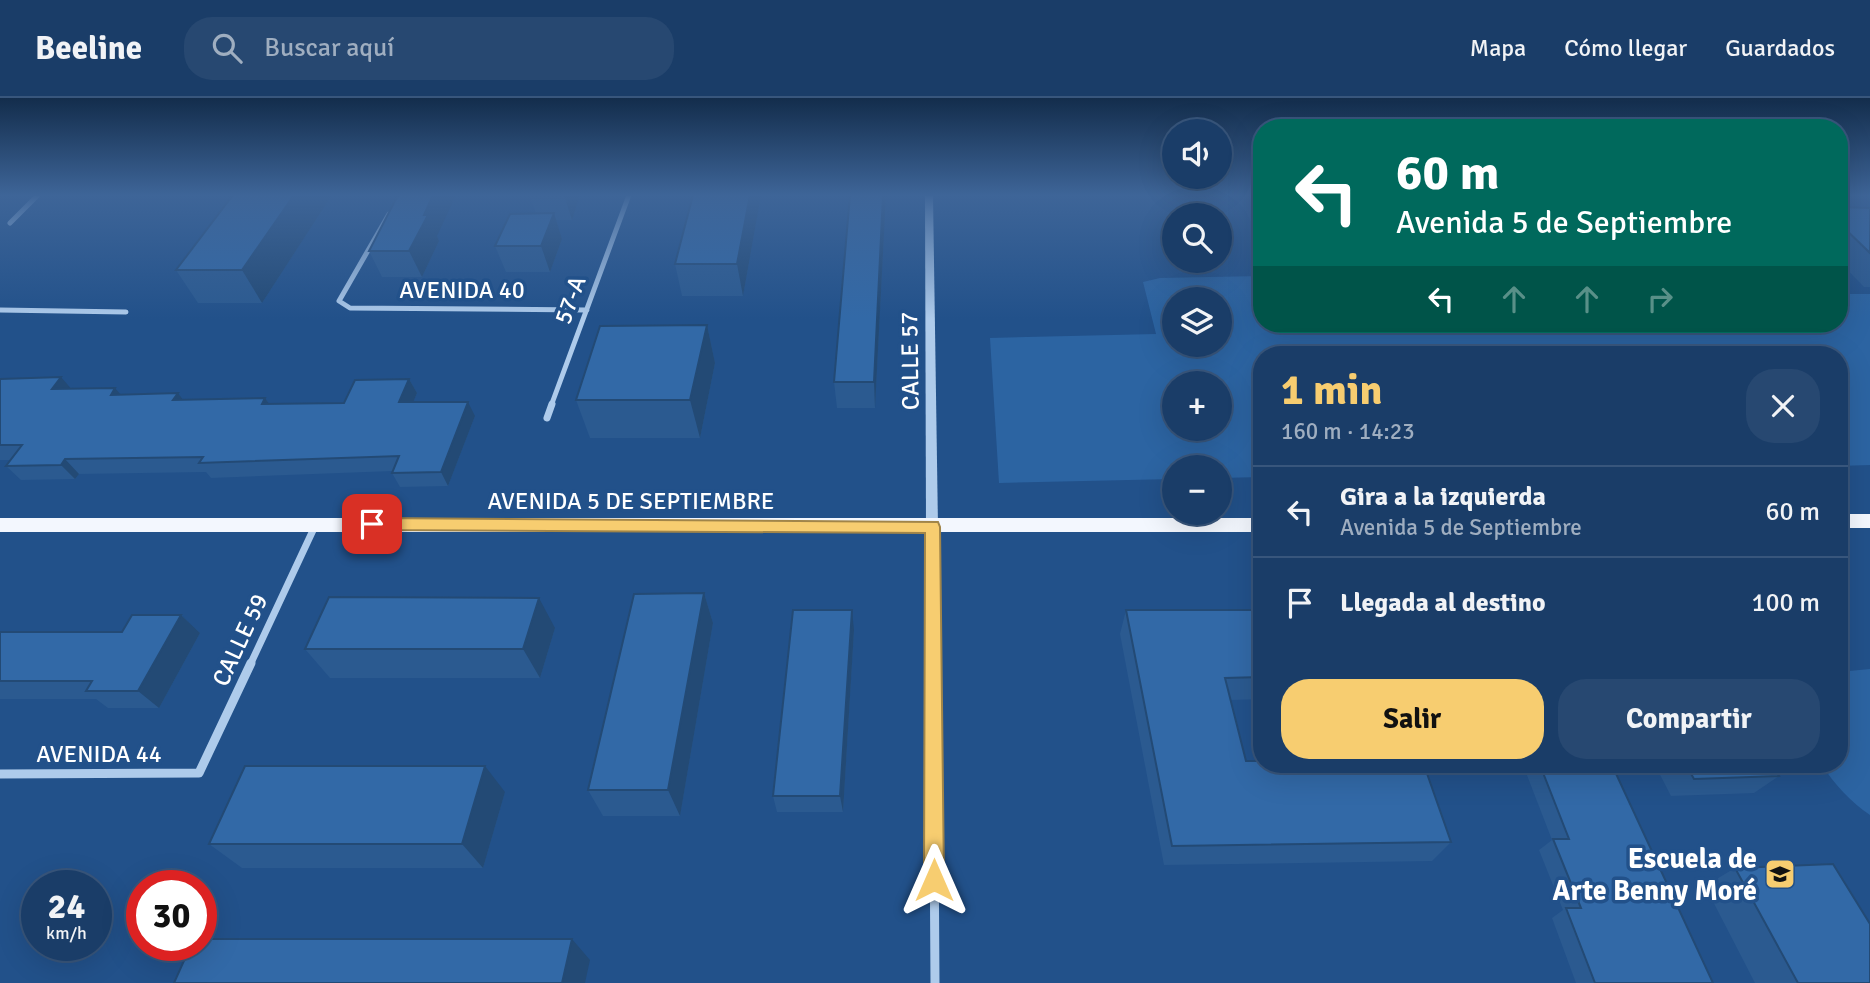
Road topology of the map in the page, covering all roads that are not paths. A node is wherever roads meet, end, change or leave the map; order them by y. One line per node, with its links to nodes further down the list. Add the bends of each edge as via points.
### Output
1 (376, 236): 5 (street, AVENIDA 40, via 339,301 349,308)
2 (614, 236): 5 (street, 57-A)
3 (929, 236): 13 (street, CALLE 57)
4 (0, 310): 6 (street)
5 (587, 310): 7 (street, 57-A)
6 (126, 312)
7 (547, 418)
8 (1848, 521): 9 (main road)
9 (1870, 521)
10 (316, 524): 11 (main road, AVENIDA 5 DE SEPTIEMBRE); 13 (main road, AVENIDA 5 DE SEPTIEMBRE); 14 (street, CALLE 59)
11 (0, 525)
12 (1253, 525): 13 (main road, AVENIDA 5 DE SEPTIEMBRE)
13 (933, 527): 16 (street)
14 (199, 773): 15 (street, AVENIDA 44)
15 (0, 774)
16 (935, 983)

